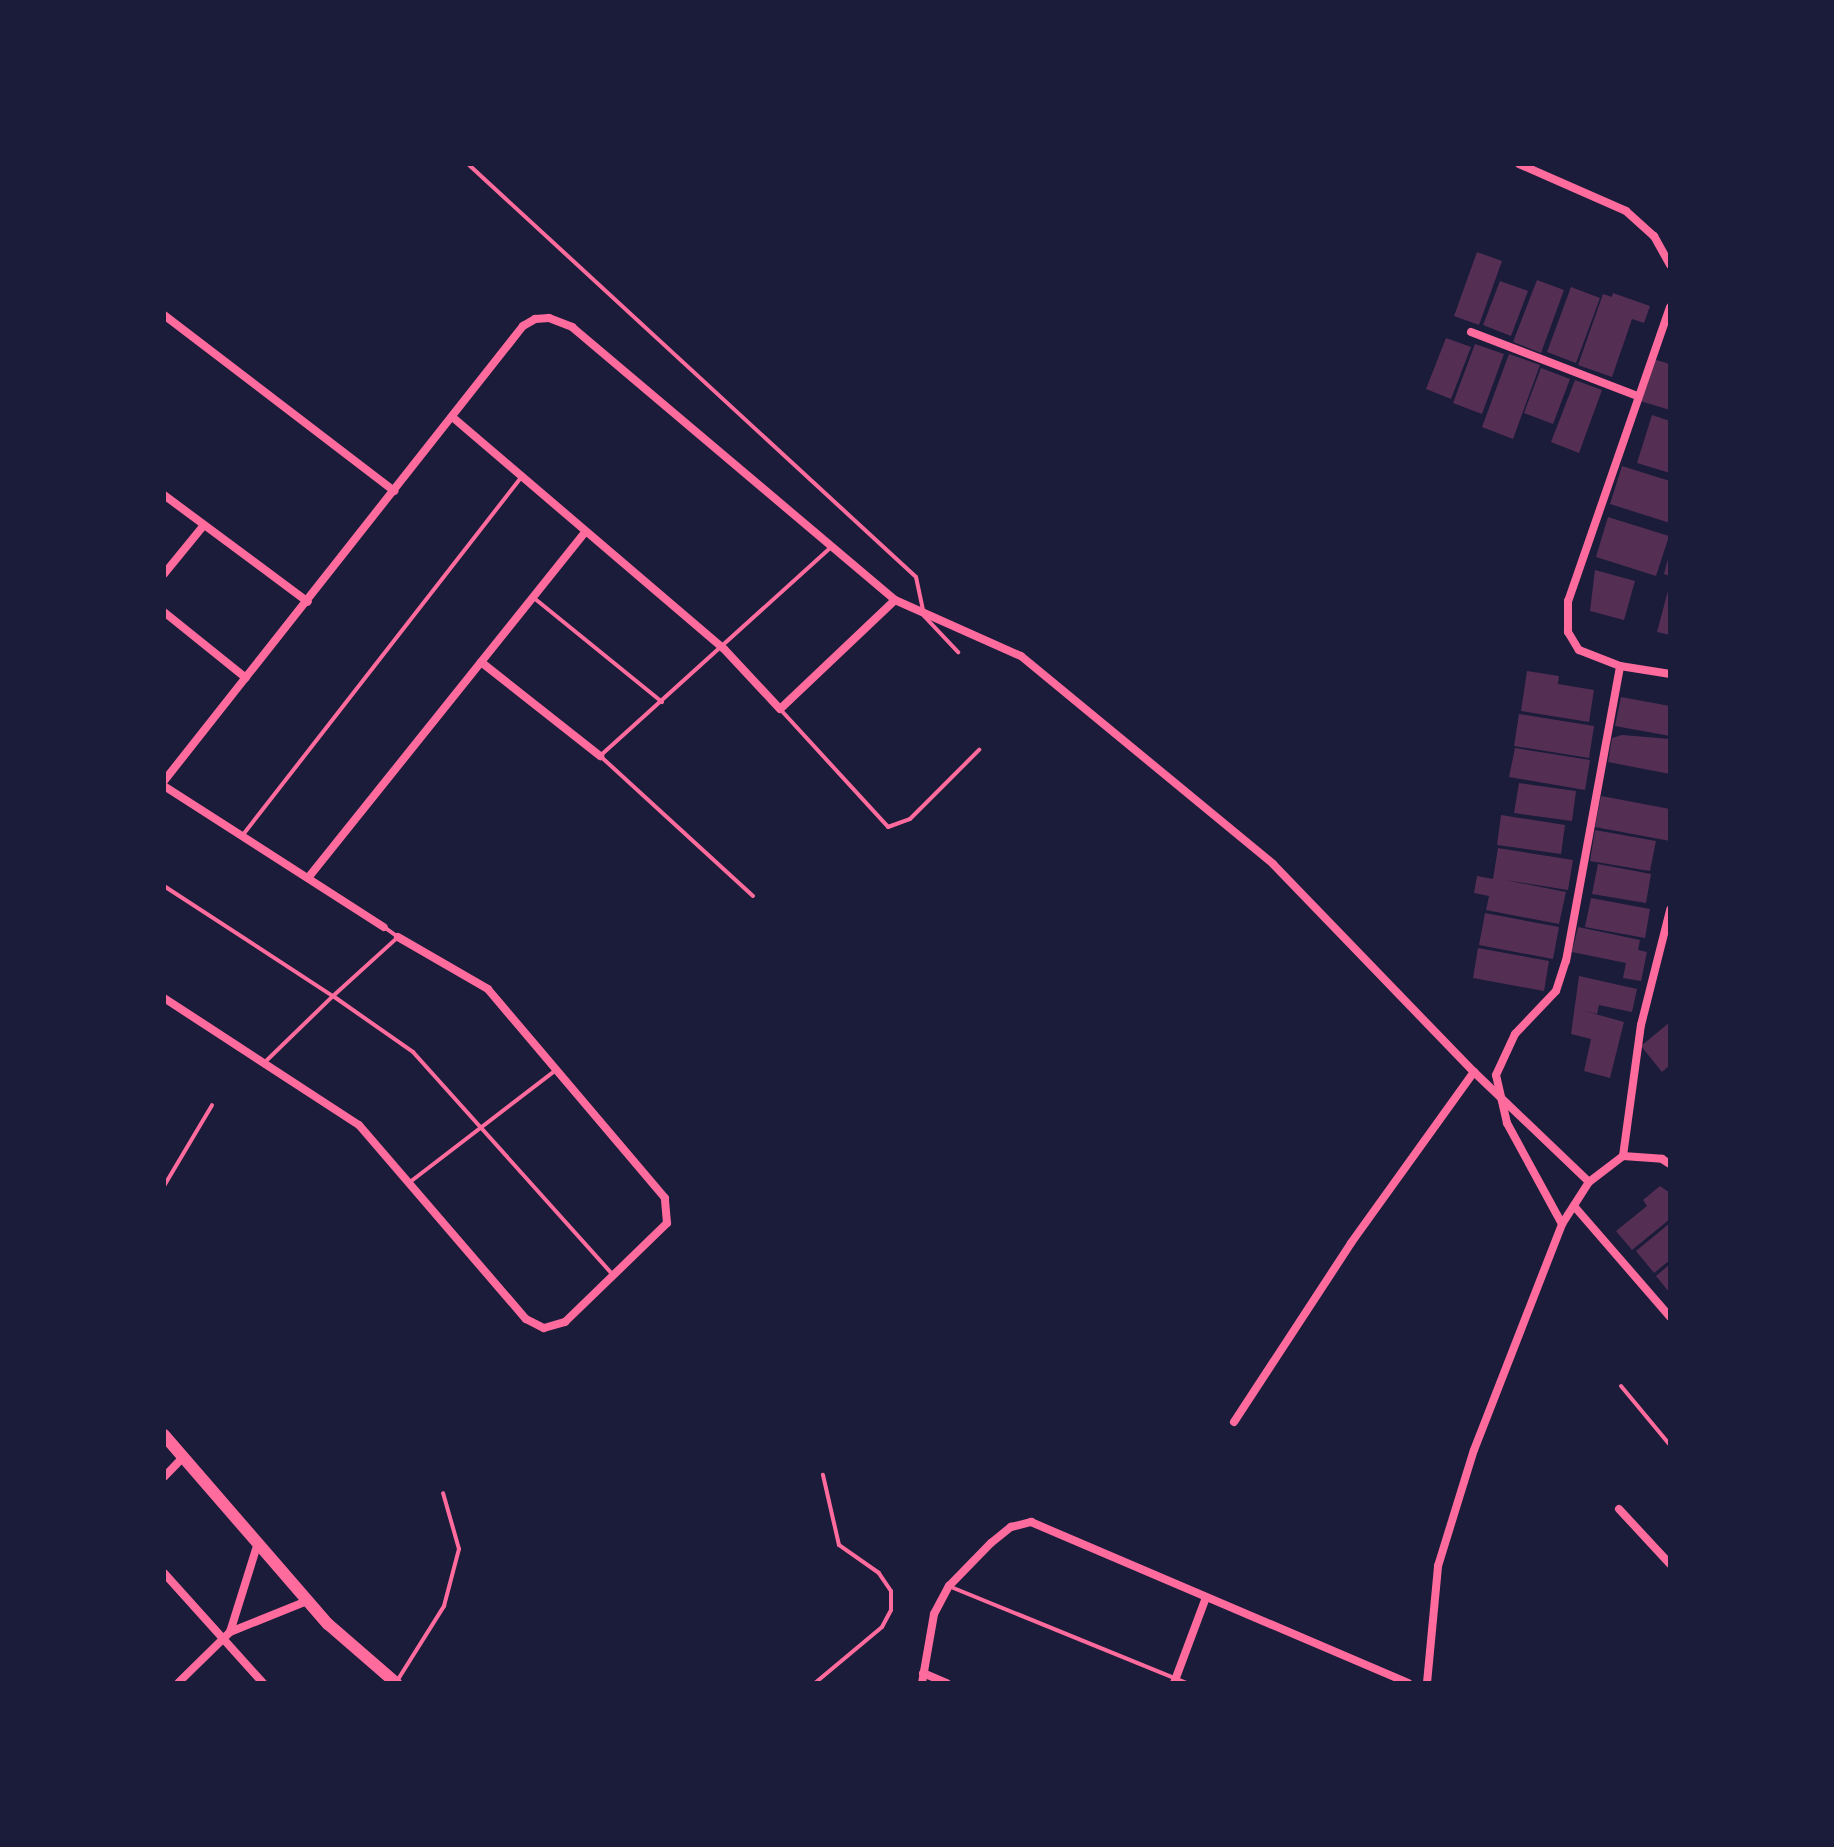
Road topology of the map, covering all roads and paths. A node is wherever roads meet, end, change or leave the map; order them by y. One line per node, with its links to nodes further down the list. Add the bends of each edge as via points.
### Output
1 (468, 164): 22 (lane, via 916,577)
2 (1519, 164): 4 (street)
3 (1543, 164): 4 (street)
4 (1549, 175): 5 (street, via 1626,211 1654,236)
5 (1670, 265)
6 (1670, 307): 9 (street)
7 (164, 315): 12 (street)
8 (1471, 332): 9 (street)
9 (1638, 396): 26 (street, via 1568,601 1568,632 1579,650)
10 (452, 417): 11 (street); 12 (street); 16 (street, via 523,326 549,318 572,327)
11 (522, 477): 15 (street); 34 (lane)
12 (394, 491): 20 (street)
13 (164, 495): 14 (street)
14 (204, 525): 17 (street); 20 (street)
15 (585, 532): 18 (street); 23 (street)
16 (831, 547): 19 (street); 23 (lane)
17 (164, 574)
18 (533, 597): 25 (street); 29 (lane)
19 (895, 600): 22 (street); 30 (street)
20 (308, 602): 28 (street)
21 (164, 612): 28 (street)
22 (924, 616): 24 (lane); 45 (street, via 1021,656 1273,864)
23 (724, 649): 29 (lane); 30 (street)
24 (958, 652)
25 (481, 662): 32 (street); 35 (street)
26 (1620, 666): 27 (street); 46 (street, via 1566,961 1556,991 1509,1045 1496,1075)
27 (1670, 674)
28 (246, 678): 33 (street)
29 (662, 702): 32 (lane)
30 (780, 709): 31 (lane, via 888,827 910,819)
31 (979, 750)
32 (600, 756): 37 (lane)
33 (164, 784): 34 (street)
34 (242, 836): 35 (street)
35 (308, 878): 39 (street)
36 (164, 886): 41 (lane)
37 (753, 896)
38 (1670, 910): 49 (street, via 1641,1025)
39 (384, 927): 40 (lane)
40 (398, 937): 41 (lane); 44 (street, via 488,989)
41 (333, 996): 43 (lane); 48 (lane, via 413,1052)
42 (164, 998): 43 (street)
43 (264, 1063): 51 (street, via 359,1125)
44 (558, 1068): 48 (lane); 56 (street, via 665,1198 667,1223)
45 (1474, 1072): 46 (street); 59 (street, via 1351,1243)
46 (1498, 1092): 52 (street); 55 (street, via 1507,1123)
47 (212, 1105): 53 (lane)
48 (482, 1129): 51 (lane); 56 (lane)
49 (1623, 1156): 50 (street); 52 (street)
50 (1667, 1159)
51 (410, 1182): 56 (street, via 526,1319 544,1328 565,1322)
52 (1589, 1182): 54 (street)
53 (164, 1186)
54 (1574, 1206): 55 (street); 57 (street)
55 (1562, 1224): 84 (street, via 1452,1511 1438,1566)
56 (613, 1275)
57 (1670, 1317)
58 (1621, 1386): 61 (lane)
59 (1234, 1422)
60 (164, 1435): 62 (main road)
61 (1670, 1445)
62 (183, 1457): 64 (street); 67 (main road)
63 (823, 1475): 80 (lane, via 839,1545 879,1573 891,1600 882,1627)
64 (164, 1477)
65 (443, 1493): 79 (lane, via 459,1549 444,1606)
66 (1619, 1509): 68 (street)
67 (257, 1546): 72 (main road); 73 (street)
68 (1670, 1564)
69 (164, 1573): 74 (street)
70 (949, 1586): 71 (street, via 1011,1527 1031,1522); 75 (street, via 934,1614); 76 (lane)
71 (1205, 1600): 76 (street); 83 (street)
72 (307, 1601): 73 (street); 79 (main road)
73 (230, 1632): 74 (street)
74 (222, 1640): 77 (street); 78 (street)
75 (922, 1678): 81 (street)
76 (1174, 1681): 82 (lane)
77 (178, 1683)
78 (263, 1683)
79 (396, 1683)
80 (815, 1683)
81 (947, 1683)
82 (1186, 1683)
83 (1408, 1683)
84 (1427, 1683)

